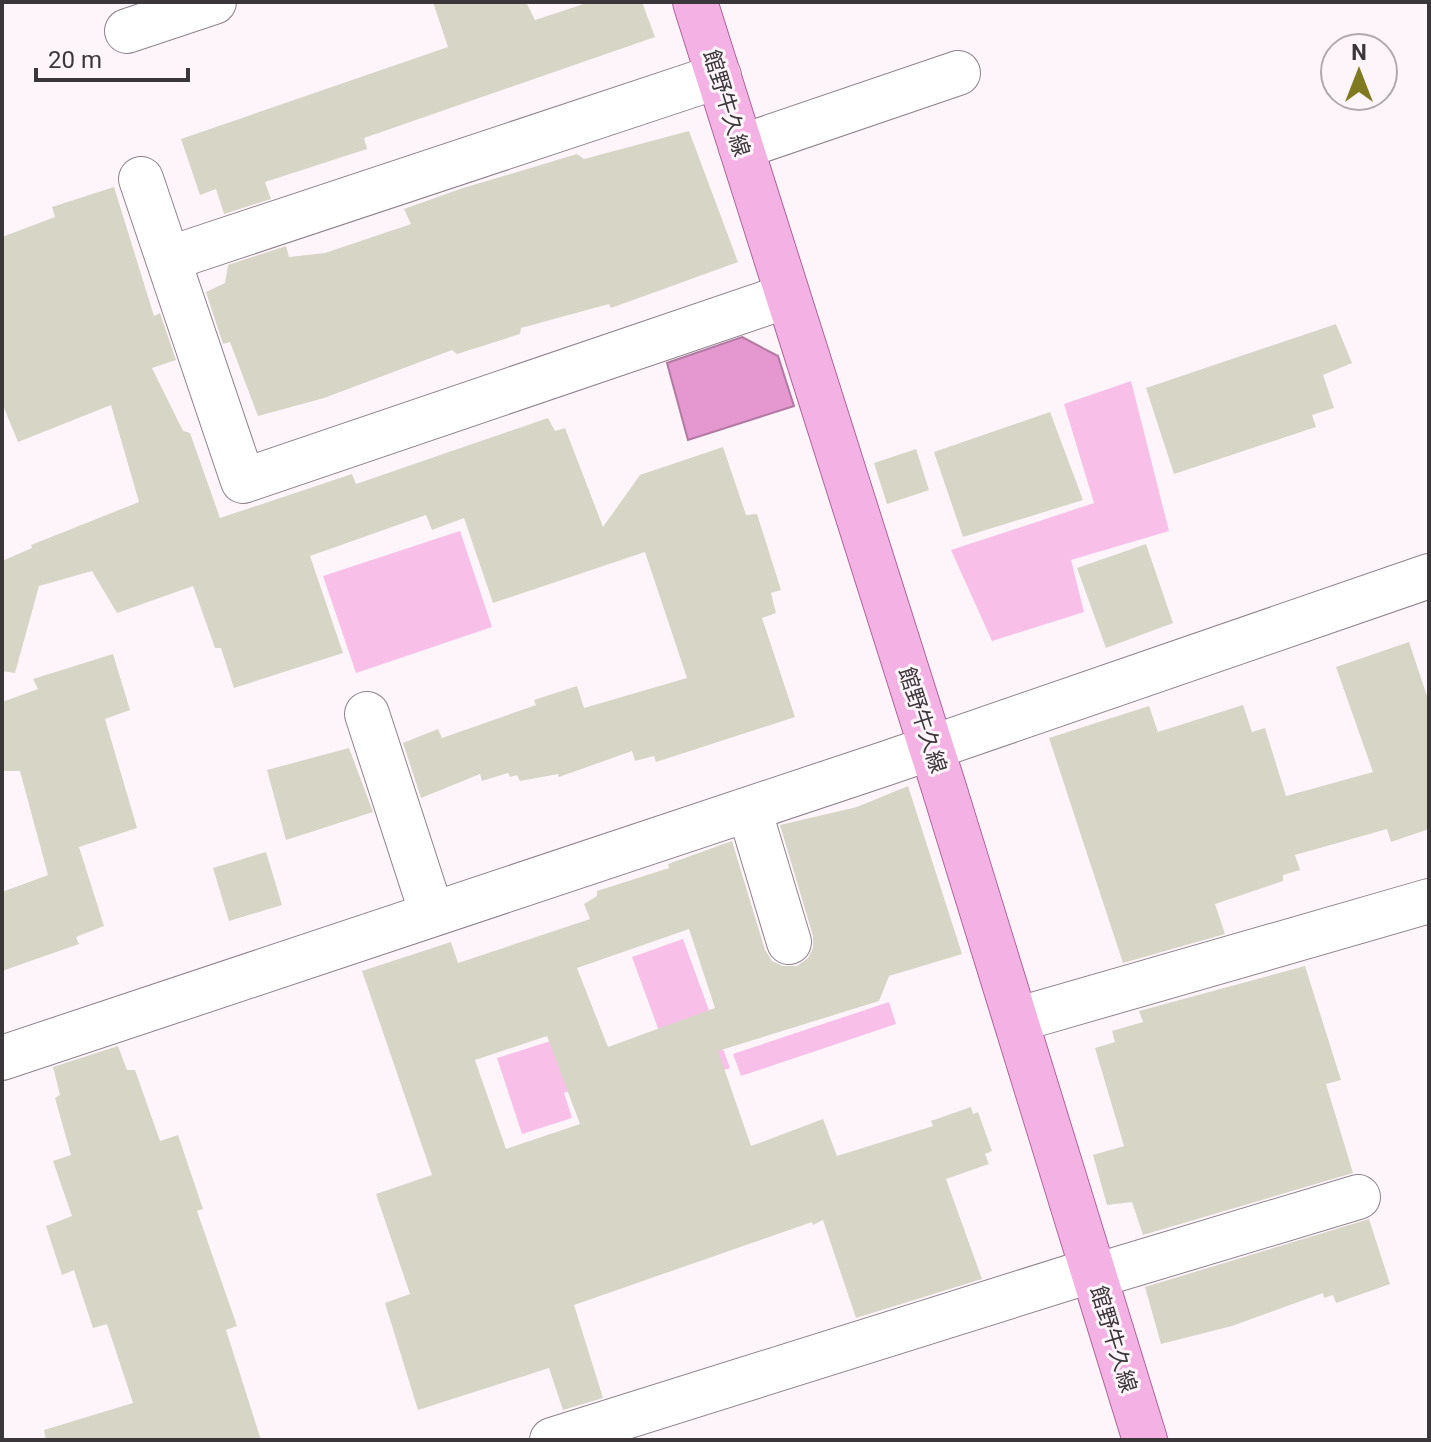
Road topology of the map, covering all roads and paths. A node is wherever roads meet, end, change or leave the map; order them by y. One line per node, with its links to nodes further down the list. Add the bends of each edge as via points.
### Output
1 (214, 2): 3 (street)
2 (695, 2): 5 (main road, 館野牛久線)
3 (127, 31)
4 (958, 73): 6 (street)
5 (719, 76): 6 (main road, 館野牛久線); 8 (street)
6 (741, 147): 9 (main road, 館野牛久線)
7 (141, 179): 8 (street)
8 (168, 259): 9 (street, via 243,481)
9 (787, 296): 12 (main road, 館野牛久線)
10 (1429, 576): 12 (street)
11 (367, 714): 15 (street)
12 (931, 748): 13 (street); 17 (main road, 館野牛久線)
13 (749, 809): 15 (street); 16 (street)
14 (1429, 901): 17 (street)
15 (432, 914): 18 (street)
16 (789, 942)
17 (1016, 1020): 20 (main road, 館野牛久線)
18 (2, 1058)
19 (1358, 1197): 20 (street)
20 (1094, 1273): 21 (street); 22 (main road, 館野牛久線)
21 (552, 1440)
22 (1145, 1440)

